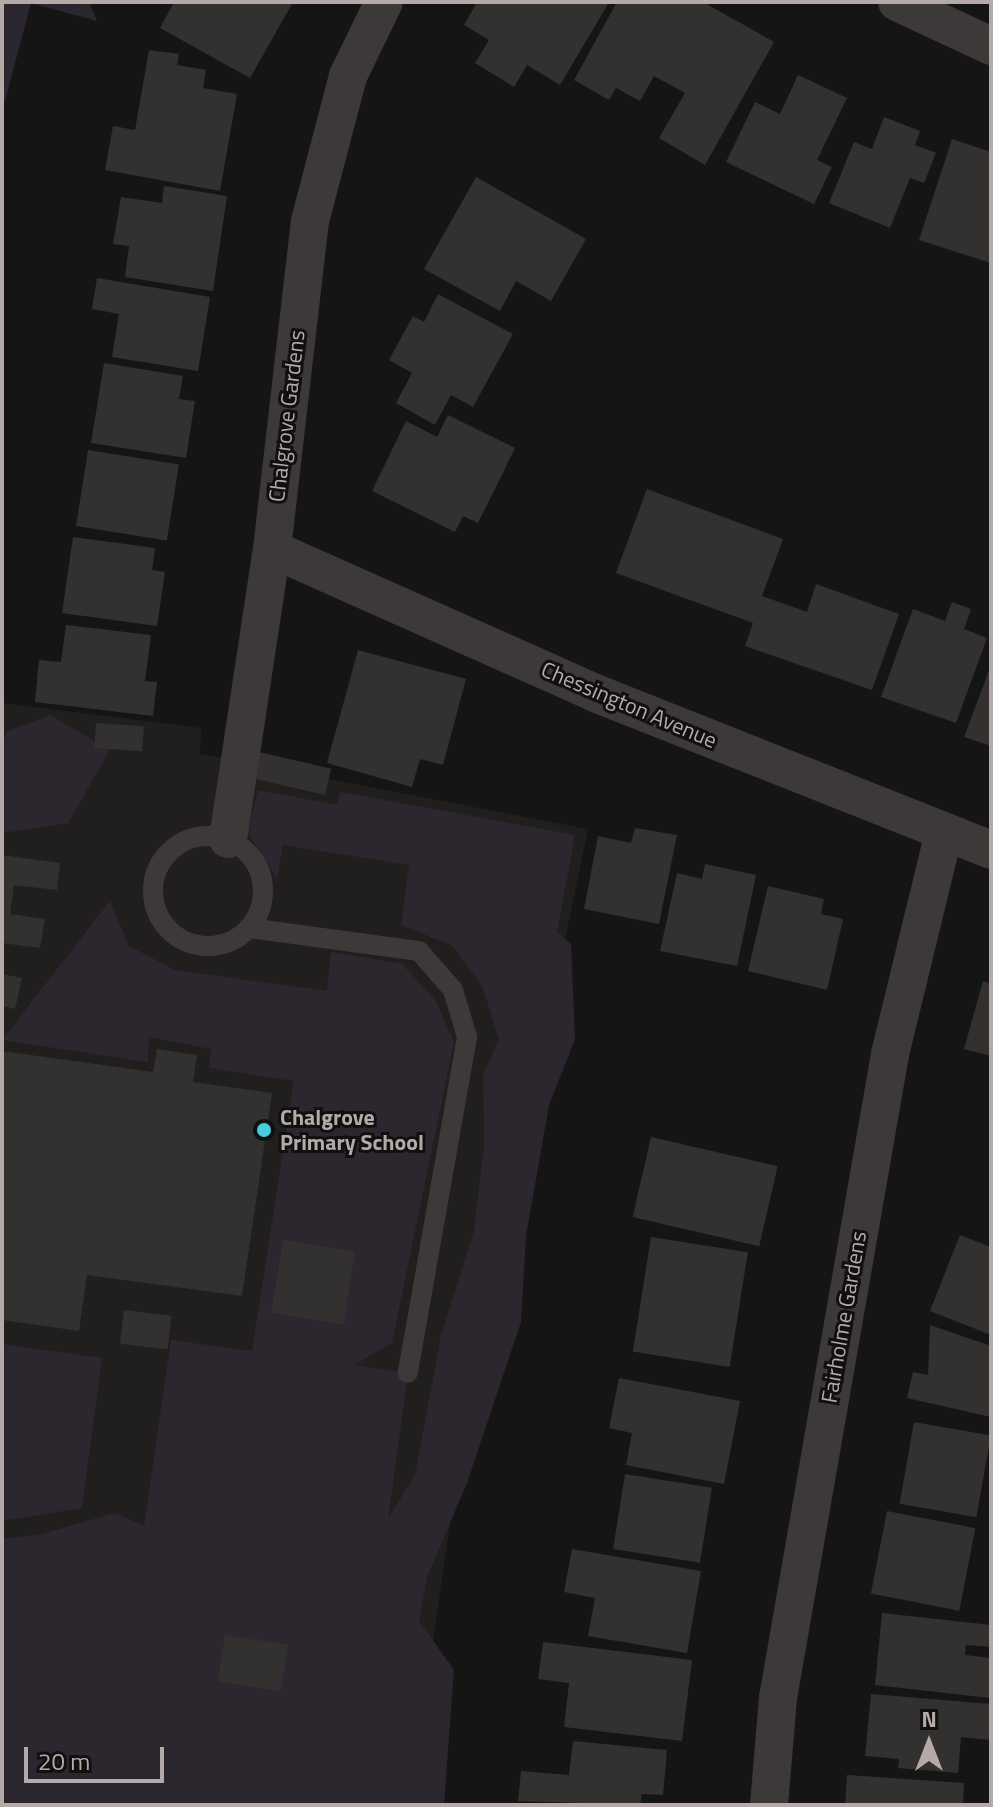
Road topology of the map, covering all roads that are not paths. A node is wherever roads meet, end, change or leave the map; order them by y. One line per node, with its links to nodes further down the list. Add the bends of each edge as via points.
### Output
1 (384, 2): 4 (street, Chalgrove Gardens, via 348,76 310,221)
2 (897, 2): 3 (street)
3 (991, 46)
4 (272, 549): 5 (street, Chessington Avenue, via 595,693); 6 (street, Chalgrove Gardens)
5 (944, 833): 7 (street, Chessington Avenue); 10 (street, Fairholme Gardens, via 890,1054 778,1698)
6 (228, 839): 8 (lane, via 252,856 261,873 264,892); 8 (lane, via 189,839 172,849 154,881 155,908 164,925 199,946 221,945)
7 (991, 850)
8 (250, 928): 9 (lane, via 419,951 453,990 467,1037)
9 (408, 1373)
10 (769, 1805)

